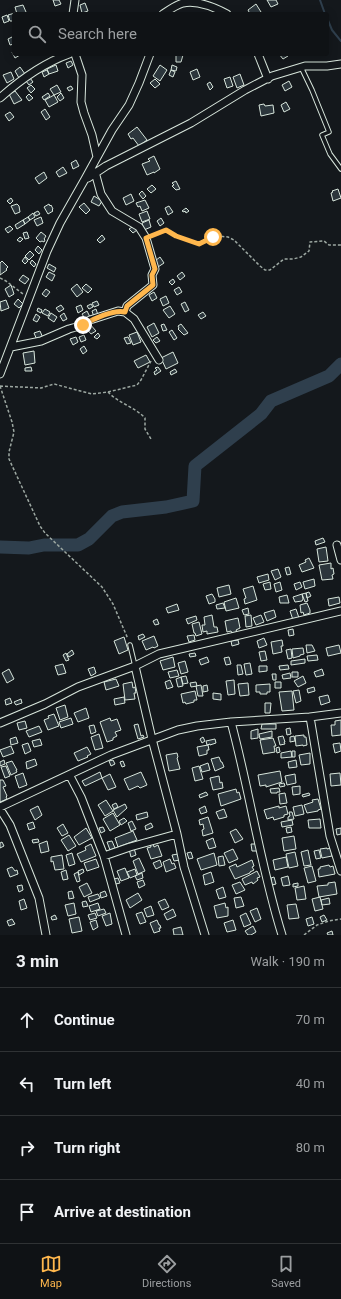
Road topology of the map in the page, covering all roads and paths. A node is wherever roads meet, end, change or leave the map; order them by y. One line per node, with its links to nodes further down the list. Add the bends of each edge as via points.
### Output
1 (75, 0): 3 (street)
2 (174, 0): 4 (street)
3 (73, 12)
4 (167, 12)
5 (168, 12): 6 (street, via 190,2 210,6)
6 (223, 12)
7 (64, 56): 14 (street, via 32,73)
8 (76, 56): 15 (street, via 82,75 84,113)
9 (149, 56): 15 (street, via 129,105)
10 (259, 56): 13 (street)
11 (341, 64): 12 (street)
12 (301, 67): 13 (street); 16 (lane, via 329,132 322,134 330,154)
13 (268, 79): 17 (street, via 191,123)
14 (0, 98)
15 (97, 157): 18 (street)
16 (341, 169)
17 (95, 172): 18 (street); 19 (street, via 101,194 108,207 139,227)
18 (85, 179): 22 (street, via 47,251)
19 (146, 238): 20 (path, via 166,230 199,244 213,237 228,237 265,270 270,270 284,260 301,257 309,251 310,242 324,241 329,245); 23 (street, via 155,269 152,275 153,285 127,306)
20 (341, 246)
21 (0, 278): 22 (path)
22 (29, 300): 24 (street)
23 (125, 312): 24 (street, via 90,320 41,341); 25 (street, via 138,324)
24 (11, 347): 27 (street)
25 (152, 348): 26 (street); 29 (path, via 151,363 137,385)
26 (160, 360)
27 (0, 374)
28 (0, 386): 29 (path, via 41,388 54,384 92,394); 34 (path, via 14,432 8,452 9,460 40,526 45,534 102,587 113,604)
29 (108, 392): 30 (path, via 132,410 139,411 145,418 145,429)
30 (151, 439)
31 (337, 545): 32 (street)
32 (341, 560)
33 (341, 611): 35 (street, via 159,654)
34 (130, 645): 35 (lane)
35 (135, 666): 39 (street); 40 (street)
36 (341, 713): 37 (street)
37 (310, 717): 38 (street); 45 (street, via 330,836)
38 (231, 722): 40 (street, via 178,730); 50 (street, via 266,882)
39 (0, 723)
40 (152, 739): 41 (street); 43 (street)
41 (70, 776): 42 (street); 44 (street)
42 (0, 808): 47 (street, via 10,825 39,898)
43 (177, 834): 44 (street); 49 (street, via 184,867)
44 (104, 856): 48 (street)
45 (341, 871)
46 (341, 920): 51 (path, via 316,925)
47 (46, 935)
48 (126, 935)
49 (205, 935)
50 (282, 935)
51 (304, 935)

